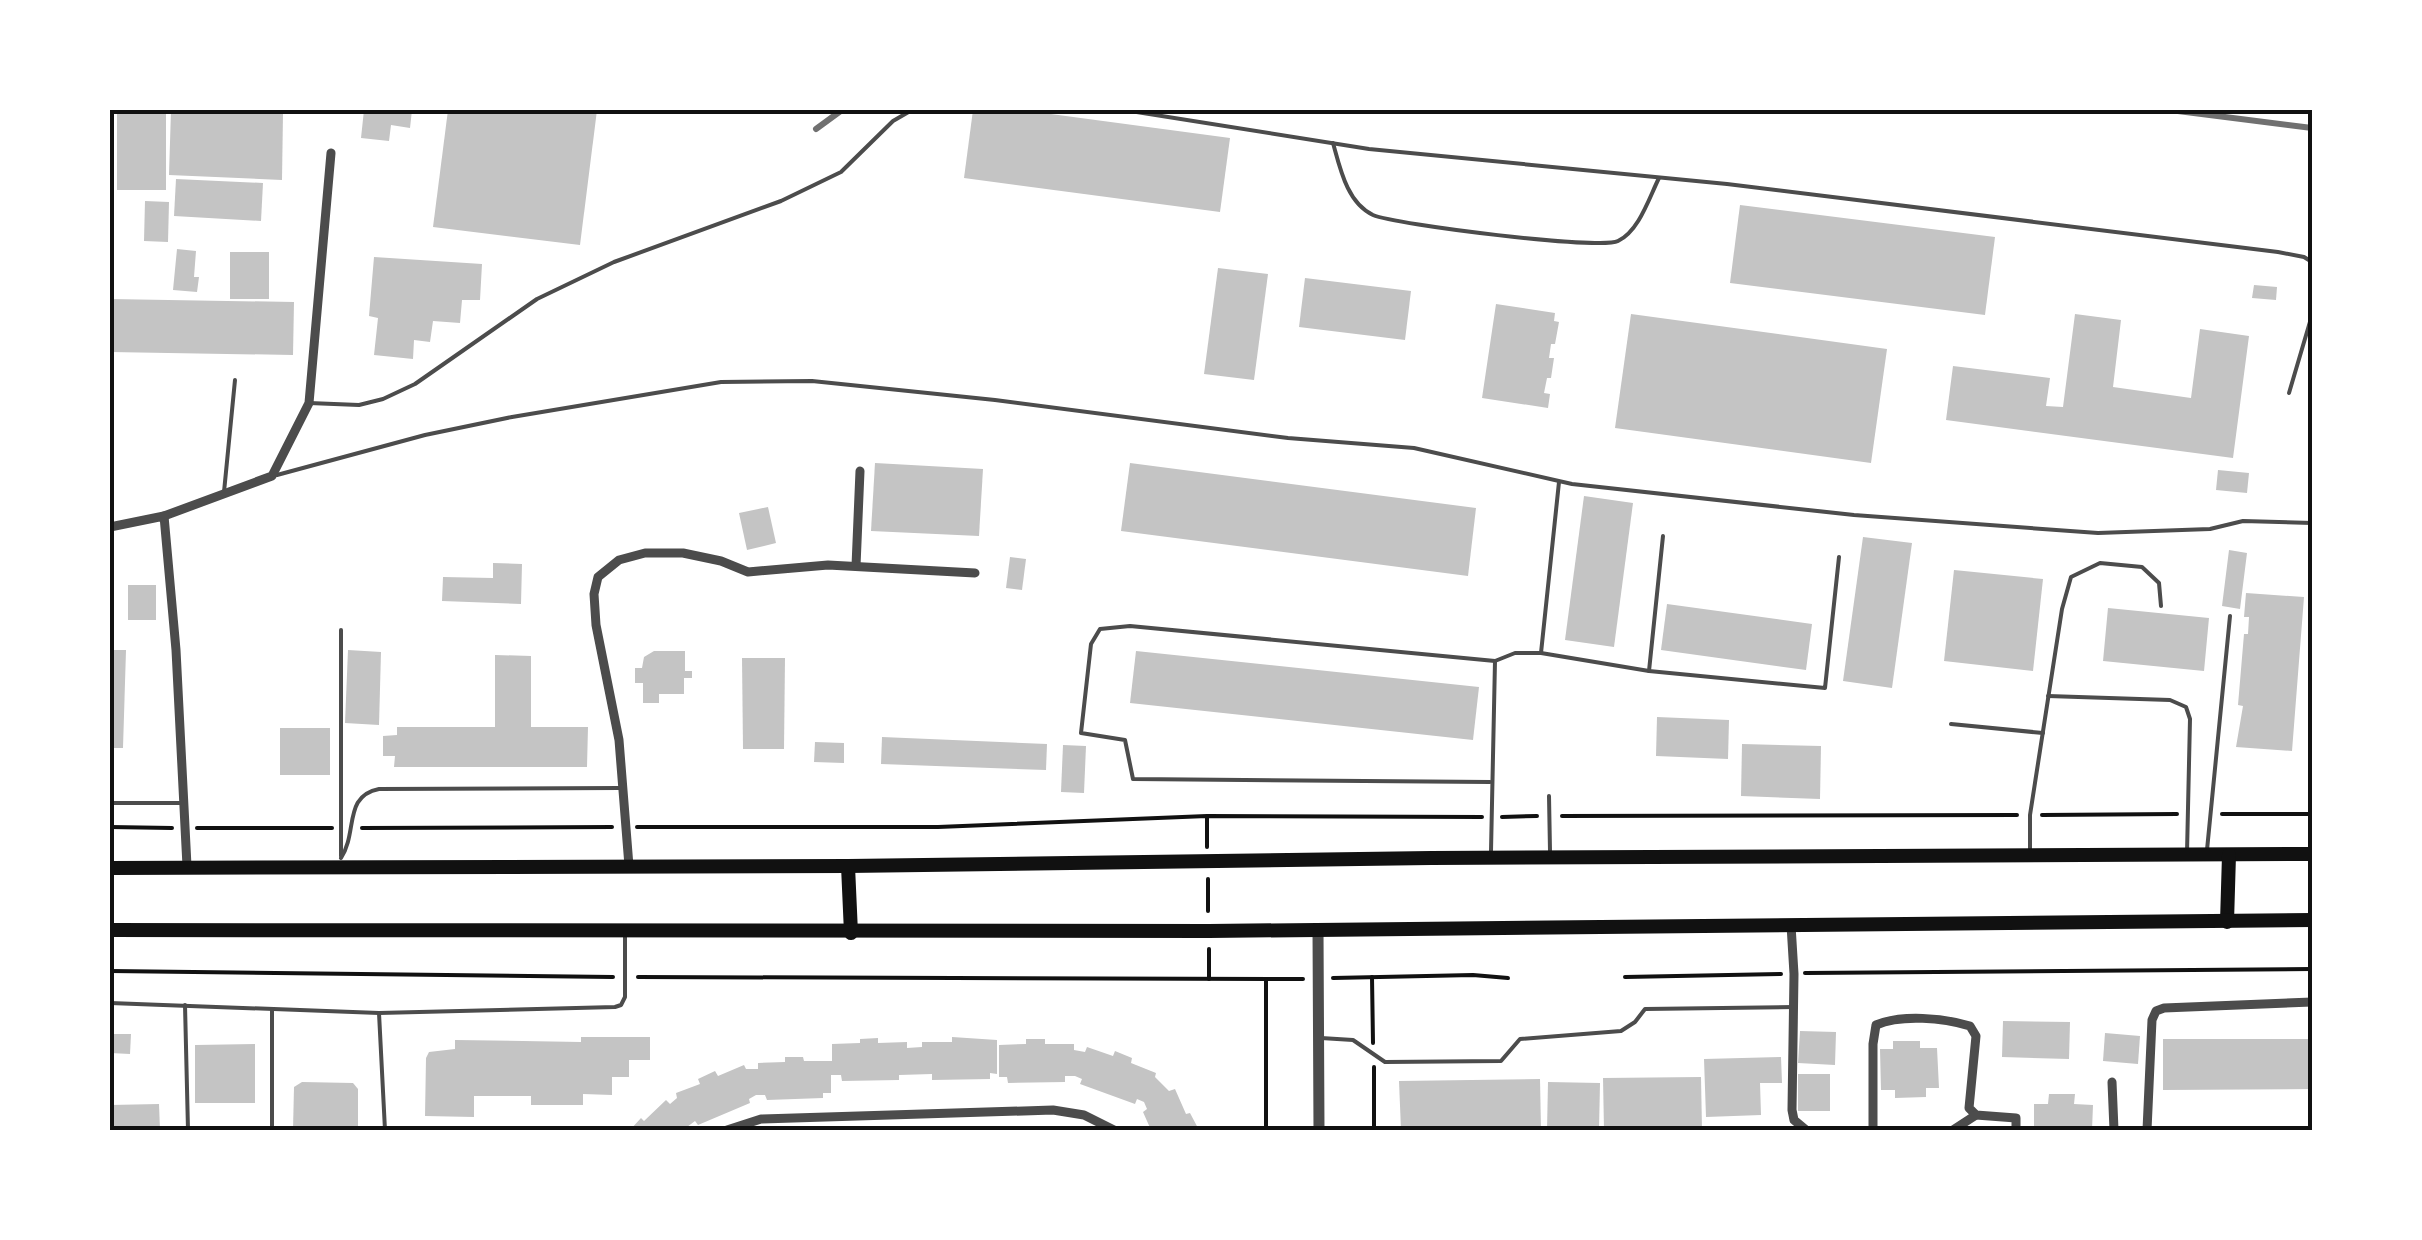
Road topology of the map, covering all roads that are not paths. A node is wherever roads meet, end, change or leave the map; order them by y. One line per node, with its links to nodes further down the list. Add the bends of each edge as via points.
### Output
1 (912, 110): 10 (lane, via 841,172 536,299 383,400 359,406)
2 (1124, 110): 3 (lane)
3 (1333, 143): 5 (lane); 5 (lane, via 1344,182 1370,214 1580,243 1612,244 1626,237)
4 (331, 152): 10 (street)
5 (1659, 178): 6 (lane, via 2278,252)
6 (2312, 262)
7 (2312, 314): 9 (lane)
8 (236, 380): 14 (lane)
9 (2289, 394)
10 (308, 403): 12 (street)
11 (860, 471): 20 (street)
12 (272, 476): 13 (lane, via 512,417 722,382 775,380 1414,448); 14 (street)
13 (1559, 481): 16 (lane, via 1854,515 2098,533 2210,529 2243,521); 25 (lane)
14 (224, 492): 15 (street)
15 (164, 516): 17 (street); 35 (street)
16 (2312, 523)
17 (110, 527)
18 (1664, 536): 27 (lane)
19 (1839, 557): 27 (lane, via 1825,688)
20 (856, 566): 21 (street); 32 (street, via 748,572 683,553 645,553 620,560 598,577 596,625)
21 (975, 573)
22 (2161, 606): 28 (lane, via 2159,584 2142,566 2100,563 2071,576)
23 (2230, 616): 39 (lane)
24 (341, 630): 43 (lane)
25 (1541, 653): 26 (lane); 27 (lane)
26 (1495, 661): 31 (lane); 31 (lane, via 1104,628 1091,644 1080,733 1125,740 1133,780)
27 (1649, 670)
28 (2048, 696): 30 (lane); 38 (lane, via 2170,700 2186,707)
29 (1951, 724): 30 (lane)
30 (2043, 733): 37 (lane)
31 (1490, 782): 41 (lane)
32 (625, 788): 43 (lane, via 365,791); 45 (street)
33 (1550, 796): 42 (lane)
34 (110, 803): 35 (lane)
35 (184, 803): 44 (street)
36 (2312, 854): 40 (highway)
37 (2030, 855): 38 (highway); 42 (highway)
38 (2187, 855): 39 (highway)
39 (2207, 855): 40 (highway)
40 (2229, 855): 49 (highway)
41 (1491, 858): 42 (highway); 46 (highway)
42 (1550, 858)
43 (342, 862): 44 (highway); 45 (highway)
44 (187, 866): 47 (highway)
45 (629, 866): 46 (highway)
46 (848, 866): 54 (highway)
47 (110, 868)
48 (2312, 920): 49 (highway)
49 (2227, 922): 50 (highway)
50 (1791, 925): 52 (highway); 58 (street)
51 (110, 930): 53 (highway)
52 (1318, 930): 54 (highway); 61 (street)
53 (626, 932): 54 (highway); 60 (lane, via 622,1005)
54 (851, 933)
55 (2312, 1002): 76 (street, via 2156,1012)
56 (110, 1003): 57 (lane)
57 (184, 1004): 59 (lane); 65 (lane)
58 (1794, 1007): 61 (lane, via 1645,1009 1621,1031 1520,1039 1501,1061 1385,1062 1353,1040); 71 (street, via 1792,1110)
59 (272, 1008): 60 (lane); 66 (lane)
60 (379, 1012): 67 (lane)
61 (1319, 1038): 70 (street)
62 (2112, 1082): 75 (street)
63 (1976, 1115): 72 (street, via 1970,1108 1976,1036 1970,1026 1892,1019 1876,1025); 73 (street); 74 (street, via 2016,1118)
64 (2312, 1129): 77 (lane)
65 (188, 1130)
66 (272, 1130)
67 (385, 1130)
68 (727, 1130): 69 (street, via 761,1119 1053,1110)
69 (1114, 1130)
70 (1319, 1130)
71 (1806, 1130)
72 (1873, 1130)
73 (1952, 1130)
74 (2016, 1130)
75 (2114, 1130)
76 (2147, 1130)
77 (2302, 1130)

